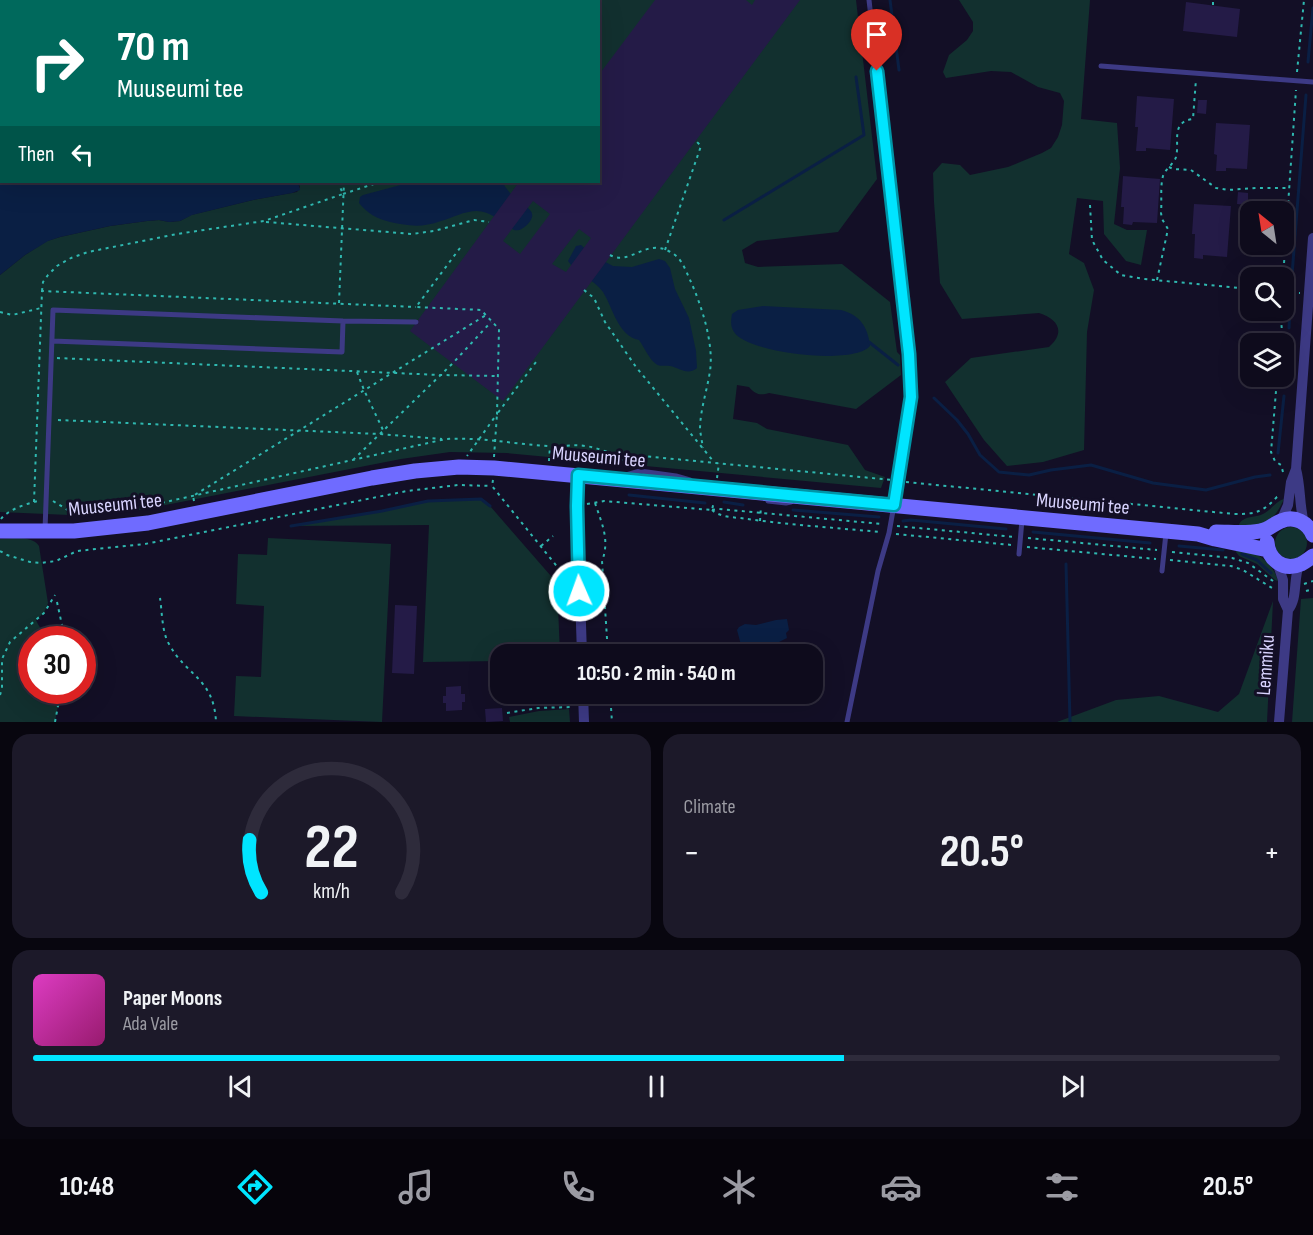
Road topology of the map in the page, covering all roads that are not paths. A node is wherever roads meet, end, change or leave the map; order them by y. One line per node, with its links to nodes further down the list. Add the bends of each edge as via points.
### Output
1 (868, 0): 14 (lane, via 909,354 911,397)
2 (1101, 66): 3 (lane)
3 (1313, 82)
4 (1313, 238): 8 (street)
5 (343, 321): 6 (lane); 7 (lane, via 53,310); 7 (lane, via 342,352)
6 (416, 322)
7 (52, 341): 18 (lane)
8 (1296, 469): 17 (street, via 1285,514); 20 (street, via 1300,508)
9 (578, 475): 10 (street, Muuseumi tee); 18 (street, Muuseumi tee, via 459,467 415,471 148,523); 27 (street)
10 (716, 488): 11 (street, Muuseumi tee); 12 (lane)
11 (812, 497): 13 (lane, via 786,503); 14 (street, Muuseumi tee)
12 (748, 499)
13 (765, 501)
14 (894, 505): 15 (street, Muuseumi tee); 30 (lane)
15 (1022, 518): 19 (street, Muuseumi tee); 22 (lane)
16 (1, 521): 18 (street, Muuseumi tee)
17 (1277, 524): 20 (street, Muuseumi tee, via 1293,519); 21 (street, Muuseumi tee, via 1262,531); 23 (street, via 1268,535)
18 (45, 531)
19 (1166, 531): 21 (street, Muuseumi tee); 25 (lane)
20 (1311, 531)
21 (1198, 534): 23 (street, Muuseumi tee)
22 (1019, 554)
23 (1272, 556): 24 (street, Muuseumi tee, via 1292,567); 26 (street, Lemmiku, via 1283,580)
24 (1308, 558): 26 (street, Lemmiku, via 1296,574 1293,602)
25 (1162, 572)
26 (1288, 610): 31 (street, Lemmiku)
27 (582, 644)
28 (583, 704): 29 (street)
29 (584, 722)
30 (846, 722)
31 (1279, 722)

